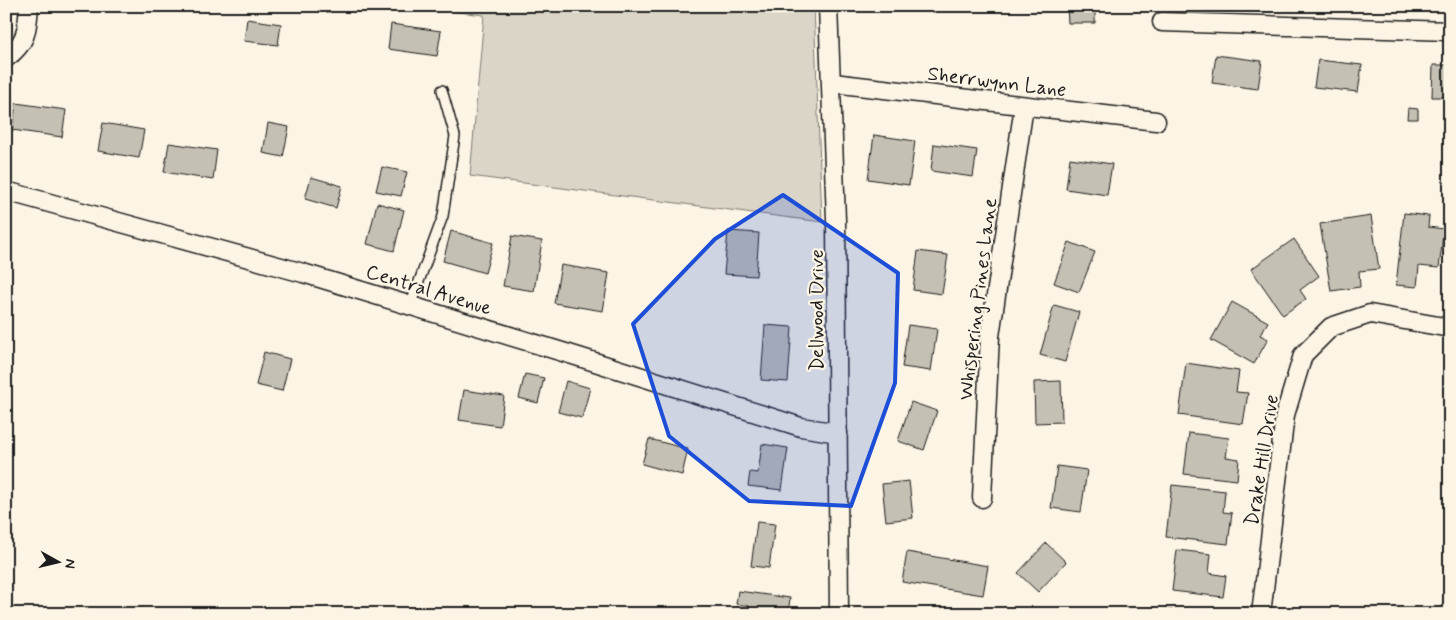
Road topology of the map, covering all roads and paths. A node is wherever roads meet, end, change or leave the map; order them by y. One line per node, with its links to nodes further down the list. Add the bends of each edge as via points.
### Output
1 (29, 6): 5 (street, via 28,27 22,44)
2 (828, 6): 6 (street, Dellwood Drive)
3 (1162, 22): 4 (street)
4 (1450, 31)
5 (6, 58)
6 (833, 83): 8 (street, Sherrwynn Lane); 13 (street, Dellwood Drive)
7 (442, 90): 11 (lane, via 455,136 443,216)
8 (1024, 106): 9 (street, Sherrwynn Lane); 14 (street, Whispering Pines Lane, via 990,336)
9 (1156, 121)
10 (6, 192): 11 (street, Central Avenue)
11 (410, 306): 13 (street, Central Avenue, via 801,427)
12 (1450, 328): 16 (street, Drake Hill Drive, via 1370,314 1331,327 1303,355 1285,415)
13 (838, 433): 15 (street, Dellwood Drive)
14 (982, 498)
15 (839, 614)
16 (1261, 614)

